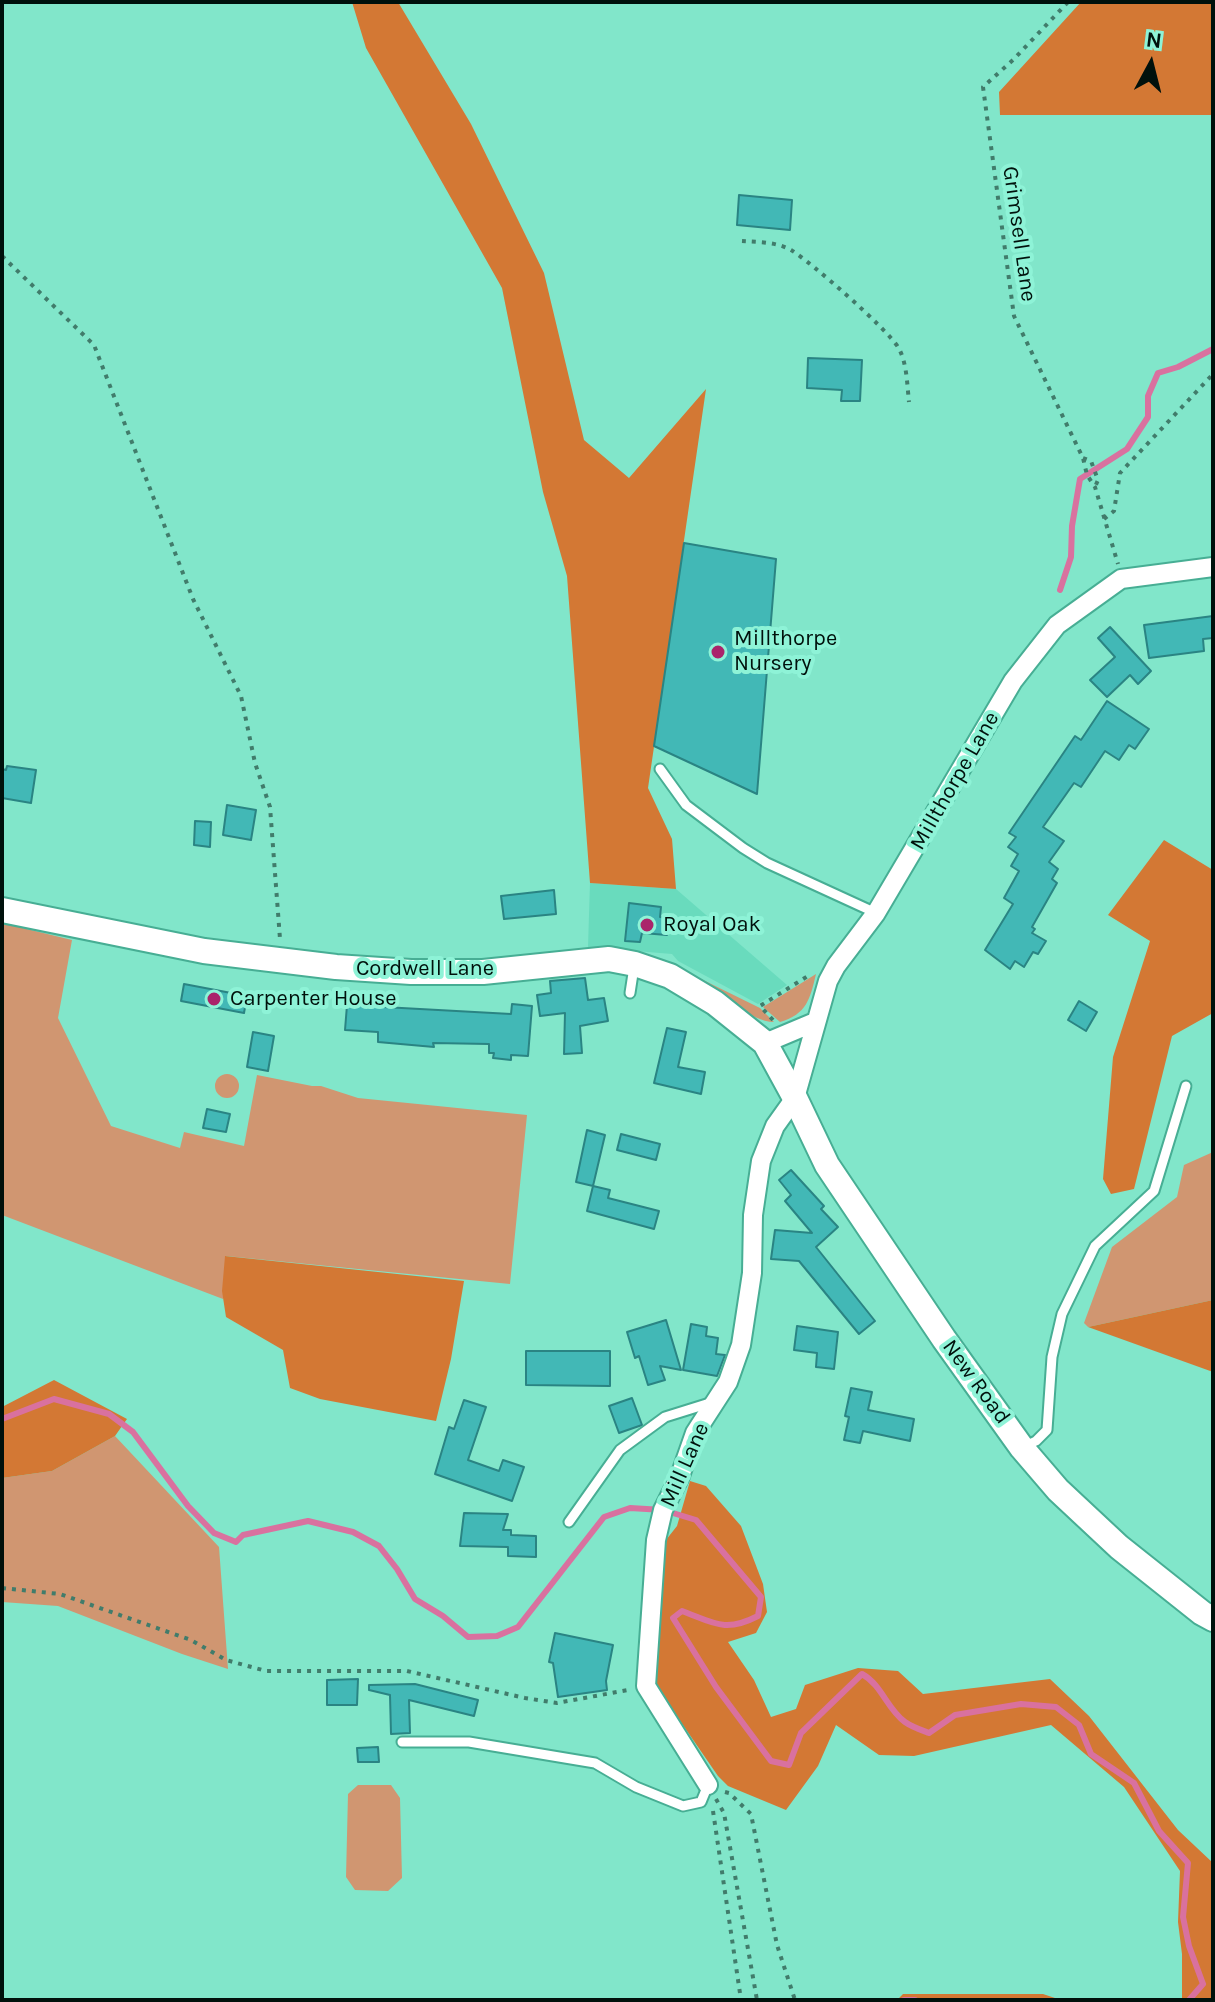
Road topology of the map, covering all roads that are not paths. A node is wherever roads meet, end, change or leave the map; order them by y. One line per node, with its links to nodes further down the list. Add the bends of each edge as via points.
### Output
1 (1213, 567): 4 (street, Millthorpe Lane, via 1121,579 1057,625 1013,681)
2 (660, 769): 4 (lane, via 686,805 743,848)
3 (2, 910): 5 (main road, Cordwell Lane, via 204,951 281,961 411,972 483,972 609,959)
4 (876, 913): 7 (street, Millthorpe Lane, via 836,966)
5 (635, 964): 6 (lane); 8 (main road, Cordwell Lane, via 670,976)
6 (630, 993)
7 (815, 1022): 8 (street); 10 (street, Millthorpe Lane)
8 (776, 1038): 10 (main road, Cordwell Lane)
9 (1186, 1086): 12 (lane, via 1154,1191 1095,1246 1062,1314 1052,1357 1047,1430)
10 (795, 1098): 11 (street, Mill Lane, via 775,1126 761,1161 741,1345); 12 (main road, New Road, via 827,1165)
11 (716, 1401): 13 (lane, via 665,1417 620,1450); 16 (street, Mill Lane, via 695,1433 663,1510 656,1540 646,1686)
12 (1022, 1448): 14 (main road, New Road, via 1119,1547)
13 (569, 1522)
14 (1213, 1619)
15 (402, 1742): 16 (lane, via 469,1742 595,1763 683,1806 701,1802)
16 (708, 1785)

